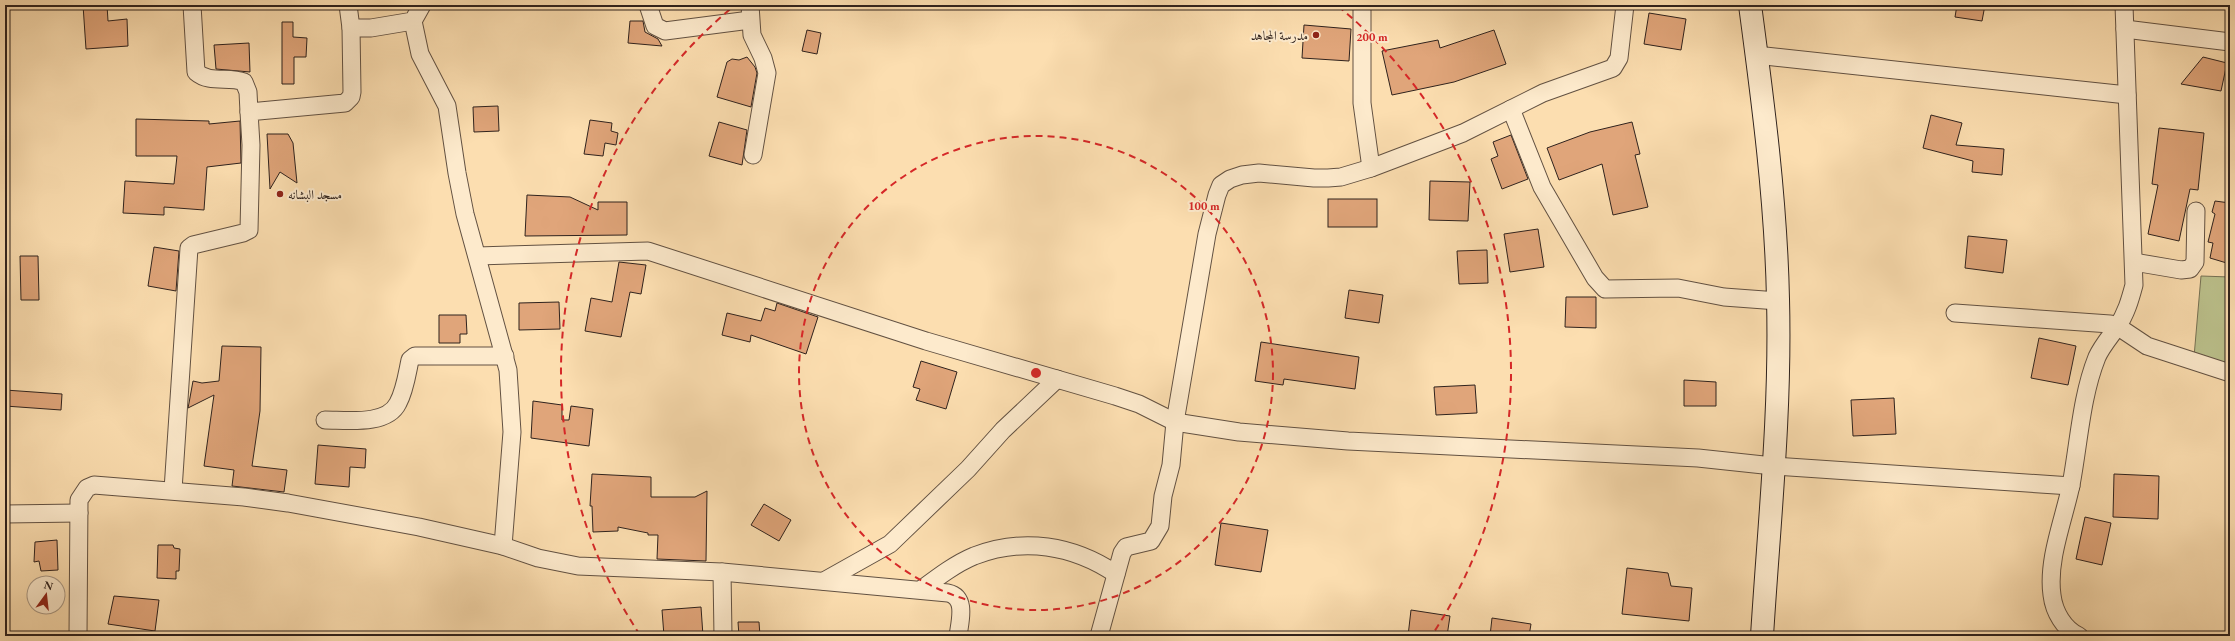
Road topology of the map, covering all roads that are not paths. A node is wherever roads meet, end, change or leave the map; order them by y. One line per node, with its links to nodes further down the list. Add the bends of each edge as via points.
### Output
1 (192, 5): 17 (street, via 196,72 208,79 244,82 248,92)
2 (348, 5): 11 (street)
3 (422, 5): 10 (street)
4 (648, 5): 9 (street, via 655,26 664,31)
5 (1362, 5): 19 (street, via 1362,103)
6 (1624, 5): 16 (street, via 1619,58 1613,68 1543,93)
7 (1750, 5): 14 (main road)
8 (2124, 5): 12 (street)
9 (750, 12): 18 (street, via 754,41 767,73)
10 (413, 21): 11 (street, via 371,28); 21 (street, via 420,54 447,106 457,174)
11 (351, 28): 17 (street, via 352,92 348,101 306,108)
12 (2125, 29): 13 (street); 15 (street)
13 (2230, 42)
14 (1756, 55): 15 (street); 23 (main road, via 1775,231)
15 (2127, 95): 22 (street)
16 (1511, 110): 19 (street, via 1463,133); 23 (street, via 1542,187 1594,278 1605,289 1678,288 1724,297)
17 (249, 112): 33 (street, via 249,230 189,248)
18 (753, 155)
19 (1371, 168): 30 (street, via 1341,177 1314,178 1260,173 1242,175 1230,179 1221,186 1207,234)
20 (2196, 211): 22 (street, via 2195,258 2190,269)
21 (477, 256): 26 (street); 28 (street, via 648,251 919,339)
22 (2134, 262): 25 (street, via 2134,285 2128,306)
23 (1778, 301): 31 (main road)
24 (1955, 313): 25 (street)
25 (2118, 326): 27 (street, via 2147,346); 32 (street, via 2103,346 2093,370 2082,416)
26 (505, 356): 29 (street, via 415,356 410,360 398,402 390,411 372,418); 36 (street, via 512,432)
27 (2230, 373)
28 (1057, 379): 30 (street, via 1139,404); 39 (street, via 890,544)
29 (325, 420)
30 (1175, 422): 31 (street, via 1239,432 1348,441 1698,458); 38 (street, via 1171,465 1157,534 1151,541 1126,547)
31 (1773, 466): 32 (street); 45 (main road)
32 (2071, 486): 46 (street, via 2060,524 2052,572 2052,594 2060,620 2070,632)
33 (173, 490): 34 (street, via 94,484 82,493); 36 (street, via 295,504 366,516)
34 (79, 512): 35 (street); 41 (street)
35 (5, 514)
36 (503, 546): 37 (street, via 538,558 578,566)
37 (722, 572): 39 (street); 42 (street)
38 (1116, 574): 40 (street, via 1086,557 1052,547 1032,545 974,556 945,572); 44 (street)
39 (824, 581): 40 (street, via 885,588)
40 (922, 589): 43 (street, via 952,594 959,599 961,602)
41 (78, 636)
42 (723, 636)
43 (958, 636)
44 (1099, 636)
45 (1762, 636)
46 (2079, 636)

